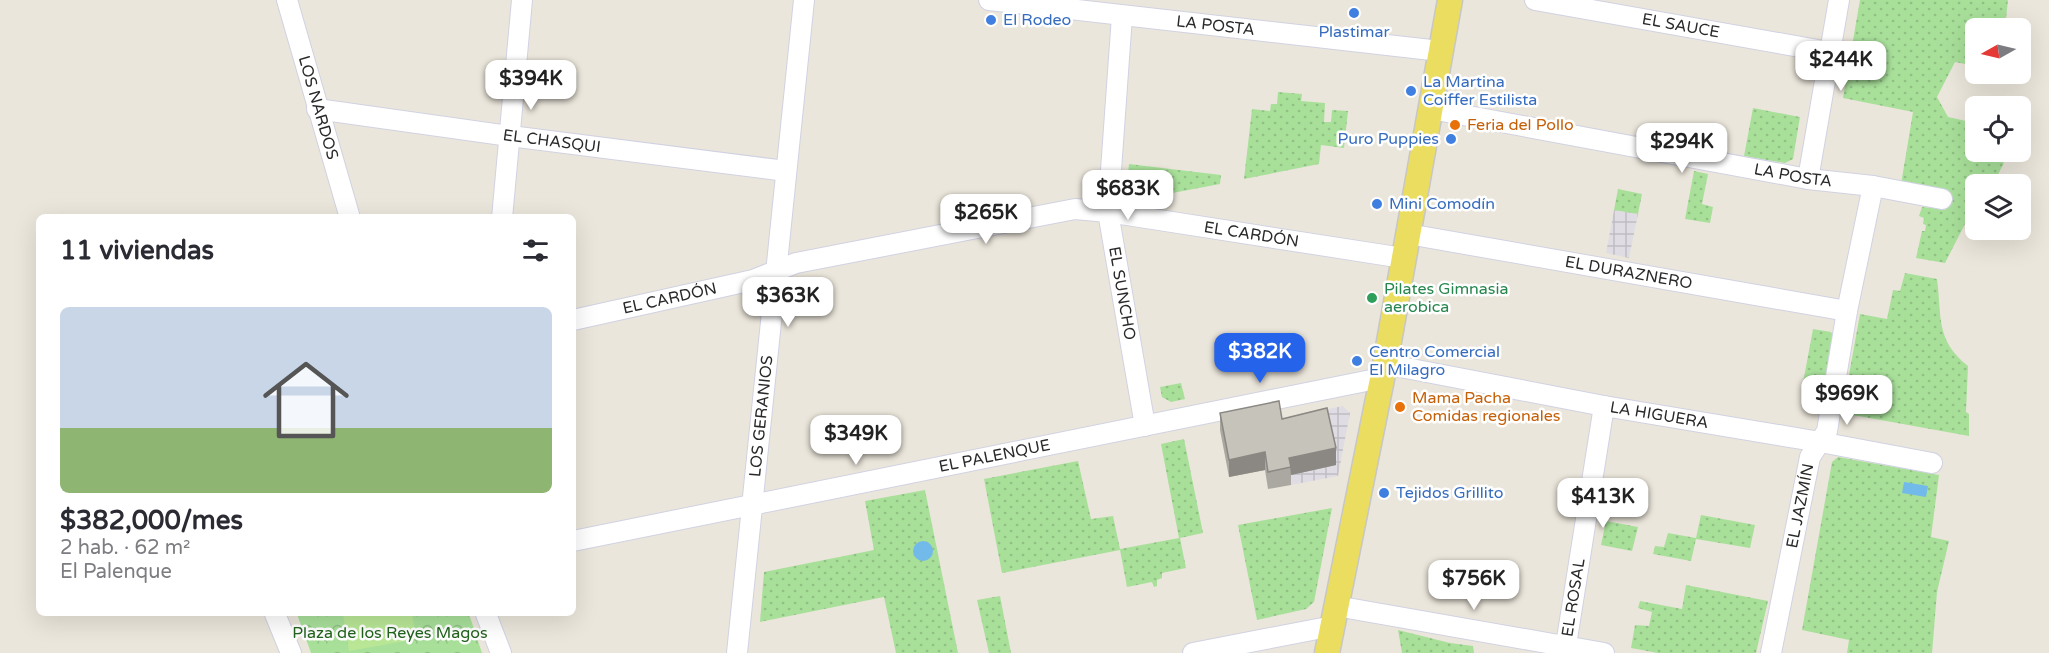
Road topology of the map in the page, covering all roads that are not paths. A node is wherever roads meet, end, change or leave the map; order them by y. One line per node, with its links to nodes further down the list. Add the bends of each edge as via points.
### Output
1 (287, 0): 11 (street, LOS NARDOS)
2 (522, 0): 13 (street)
3 (804, 0): 14 (street, LOS GERANIOS)
4 (989, 0): 8 (street, LA POSTA)
5 (1450, 0): 9 (main road)
6 (1535, 0): 10 (street, EL SAUCE)
7 (1839, 0): 10 (street)
8 (1122, 16): 9 (street, LA POSTA); 18 (street, EL SUNCHO)
9 (1440, 51): 12 (main road)
10 (1829, 52): 15 (street)
11 (318, 109): 13 (street, EL CHASQUI); 19 (street, LOS NARDOS)
12 (1431, 109): 15 (street, LA POSTA); 21 (main road)
13 (510, 136): 14 (street, EL CHASQUI); 20 (street)
14 (786, 171): 23 (street, LOS GERANIOS)
15 (1808, 178): 16 (street, LA POSTA)
16 (1873, 186): 17 (street, LA POSTA); 24 (street, EL JAZMÍN)
17 (1942, 199)
18 (1108, 212): 22 (street, EL CARDÓN); 23 (street, EL CARDÓN, via 1075,209 796,263); 28 (street, EL SUNCHO)
19 (349, 214)
20 (502, 214)
21 (1408, 234): 22 (main road); 24 (street, EL DURAZNERO)
22 (1403, 258): 26 (main road)
23 (775, 271): 25 (street, EL CARDÓN, via 753,280); 31 (street, LOS GERANIOS)
24 (1847, 311): 29 (street, EL JAZMÍN, via 1827,431)
25 (576, 319)
26 (1383, 371): 27 (street, LA HIGUERA); 28 (street, EL PALENQUE); 35 (main road)
27 (1604, 406): 29 (street, LA HIGUERA); 36 (street, EL ROSAL)
28 (1145, 426): 31 (street, EL PALENQUE)
29 (1820, 442): 30 (street, LA HIGUERA); 43 (street, EL JAZMÍN, via 1810,457)
30 (1932, 464)
31 (751, 506): 32 (street, EL PALENQUE); 39 (street, LOS GERANIOS)
32 (576, 540)
33 (275, 616): 37 (street)
34 (487, 616): 38 (street)
35 (1335, 616): 36 (street); 40 (street); 41 (main road)
36 (1566, 645): 42 (street)
37 (291, 653)
38 (501, 653)
39 (737, 653)
40 (1193, 653)
41 (1328, 653)
42 (1604, 653)
43 (1771, 653)

